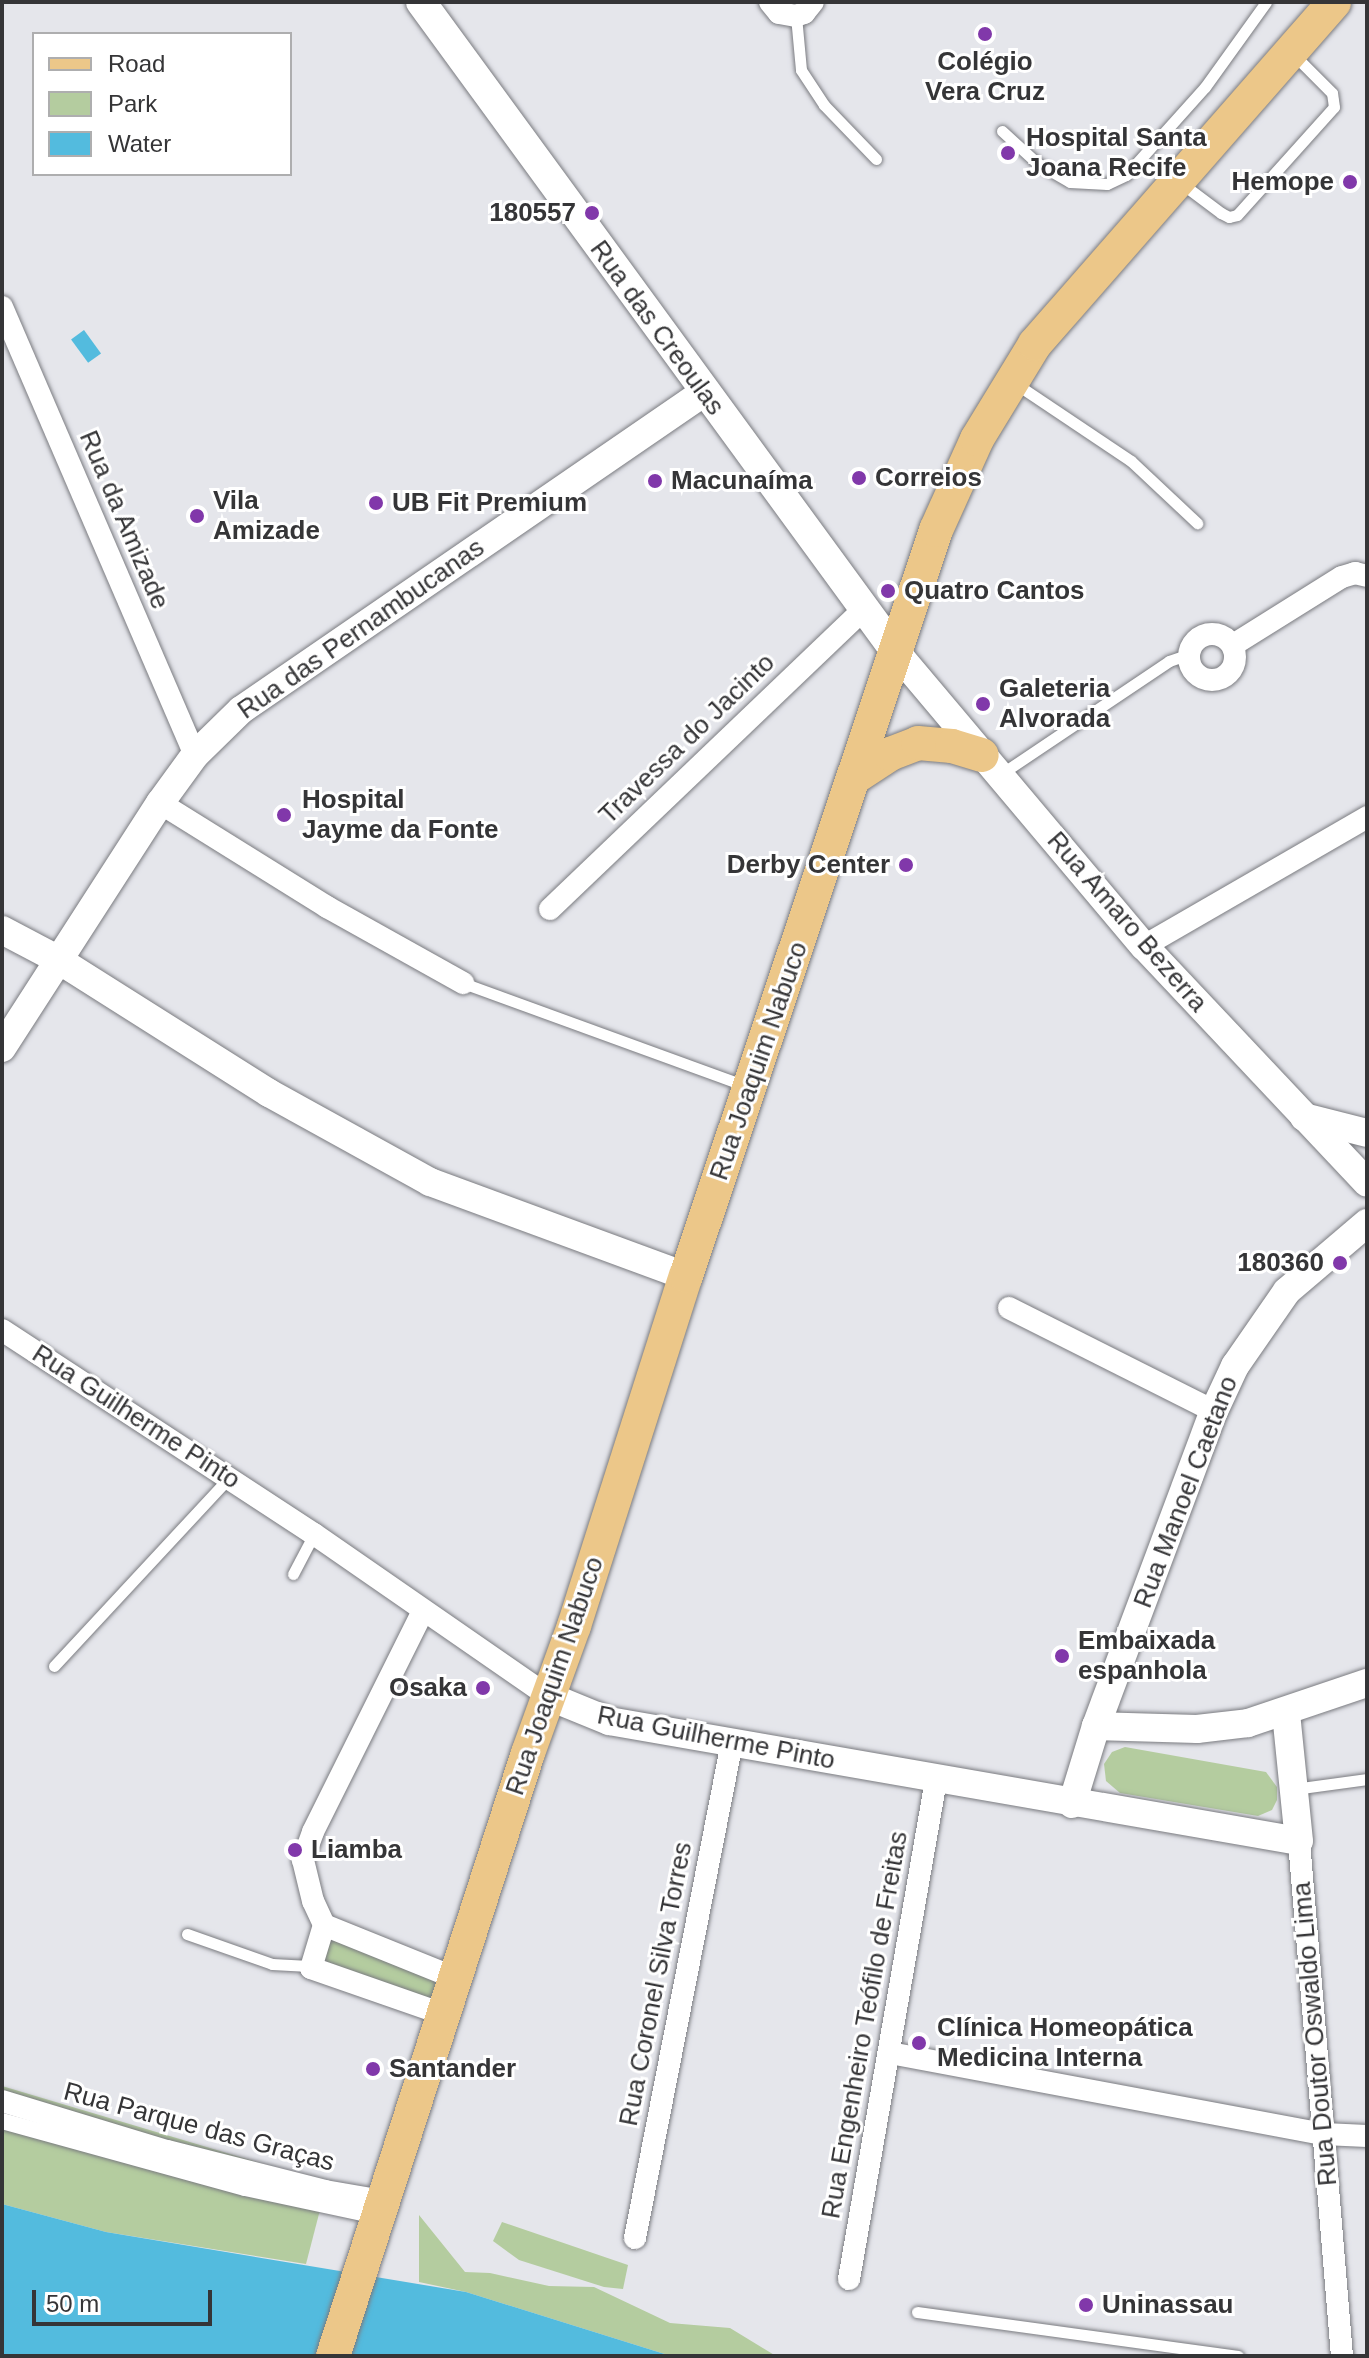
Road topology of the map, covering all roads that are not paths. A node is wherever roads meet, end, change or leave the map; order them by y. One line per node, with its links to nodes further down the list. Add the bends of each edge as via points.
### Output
1 (421, 2): 12 (main road, Rua das Creoulas)
2 (770, 2): 5 (street, via 779,13)
3 (1266, 2): 7 (lane, via 1175,124 1126,175 1107,184 1070,182 1037,163)
4 (1334, 2): 6 (main road, Rua Joaquim Nabuco)
5 (804, 9): 8 (lane, via 801,70 824,105)
6 (1290, 52): 9 (main road, Rua Joaquim Nabuco); 9 (lane, via 1332,93 1334,107 1237,215 1221,213)
7 (1002, 131)
8 (876, 159)
9 (1177, 180): 11 (main road, Rua Joaquim Nabuco, via 1075,286)
10 (2, 307): 19 (street, Rua da Amizade)
11 (1012, 382): 13 (lane, via 1131,461); 17 (main road, Rua Joaquim Nabuco, via 977,439 936,530)
12 (703, 393): 15 (main road, Rua das Creoulas); 19 (street, Rua das Pernambucanas, via 241,710)
13 (1197, 523)
14 (1367, 576): 16 (street, via 1342,577)
15 (863, 610): 17 (main road, Rua das Creoulas); 24 (street, Travessa do Jacinto)
16 (1233, 645): 18 (street, via 1220,635 1207,634); 18 (street, via 1232,670 1218,680 1198,676)
17 (896, 652): 20 (street, Rua Amaro Bezerra); 21 (main road, Rua Joaquim Nabuco)
18 (1189, 654): 20 (lane)
19 (195, 755): 22 (street, Rua das Pernambucanas)
20 (991, 765): 21 (main road, via 952,746 918,743); 26 (street, Rua Amaro Bezerra)
21 (855, 777): 30 (main road, Rua Joaquim Nabuco)
22 (160, 803): 27 (street, Rua das Pernambucanas); 28 (street, via 327,907)
23 (1367, 817): 26 (street)
24 (550, 909)
25 (2, 930): 27 (street)
26 (1144, 946): 31 (street, Rua Amaro Bezerra)
27 (57, 959): 29 (street, Rua das Pernambucanas); 35 (street, via 269,1093 430,1182)
28 (463, 983): 30 (lane)
29 (2, 1048)
30 (750, 1087): 35 (main road, Rua Joaquim Nabuco)
31 (1304, 1117): 32 (street); 33 (street, Rua Amaro Bezerra)
32 (1367, 1133)
33 (1367, 1183)
34 (1367, 1223): 38 (street, Rua Manoel Caetano, via 1287,1291 1235,1366)
35 (686, 1276): 45 (main road, Rua Joaquim Nabuco)
36 (1009, 1308): 38 (street)
37 (2, 1330): 39 (street, Rua Guilherme Pinto)
38 (1214, 1411): 47 (street, Rua Manoel Caetano)
39 (229, 1478): 40 (street, Rua Guilherme Pinto); 43 (lane)
40 (314, 1534): 41 (lane); 42 (street, Rua Guilherme Pinto)
41 (293, 1574)
42 (423, 1611): 45 (street, Rua Guilherme Pinto); 54 (street, via 305,1848 305,1875)
43 (54, 1666)
44 (1367, 1683): 46 (street)
45 (548, 1696): 48 (street, Rua Guilherme Pinto, via 609,1721); 57 (main road, Rua Joaquim Nabuco)
46 (1286, 1712): 47 (street, via 1197,1729); 51 (street, Rua Doutor Oswaldo Lima)
47 (1096, 1726): 52 (street, Rua Manoel Caetano)
48 (732, 1742): 50 (street, Rua Guilherme Pinto); 65 (street, Rua Coronel Silva Torres)
49 (1367, 1779): 51 (lane)
50 (936, 1780): 52 (street, Rua Guilherme Pinto); 59 (street, Rua Engenheiro Teófilo de Freitas)
51 (1294, 1789): 53 (street, Rua Doutor Oswaldo Lima)
52 (1072, 1804): 53 (street, Rua Guilherme Pinto)
53 (1299, 1841): 62 (street, Rua Doutor Oswaldo Lima)
54 (324, 1925): 56 (street); 57 (street)
55 (187, 1934): 56 (lane, via 272,1964)
56 (309, 1966): 58 (street)
57 (455, 1978): 58 (main road, Rua Joaquim Nabuco)
58 (443, 2014): 64 (main road, Rua Joaquim Nabuco)
59 (890, 2053): 62 (street); 66 (street, Rua Engenheiro Teófilo de Freitas)
60 (2, 2101): 64 (street, Rua Parque das Graças, via 325,2191)
61 (2, 2121): 64 (street, via 245,2188)
62 (1324, 2134): 63 (street); 70 (street, Rua Doutor Oswaldo Lima)
63 (1367, 2136)
64 (378, 2214): 68 (main road, Rua Joaquim Nabuco)
65 (635, 2238)
66 (849, 2279)
67 (917, 2312): 69 (lane)
68 (333, 2356)
69 (1238, 2356)
70 (1342, 2356)

